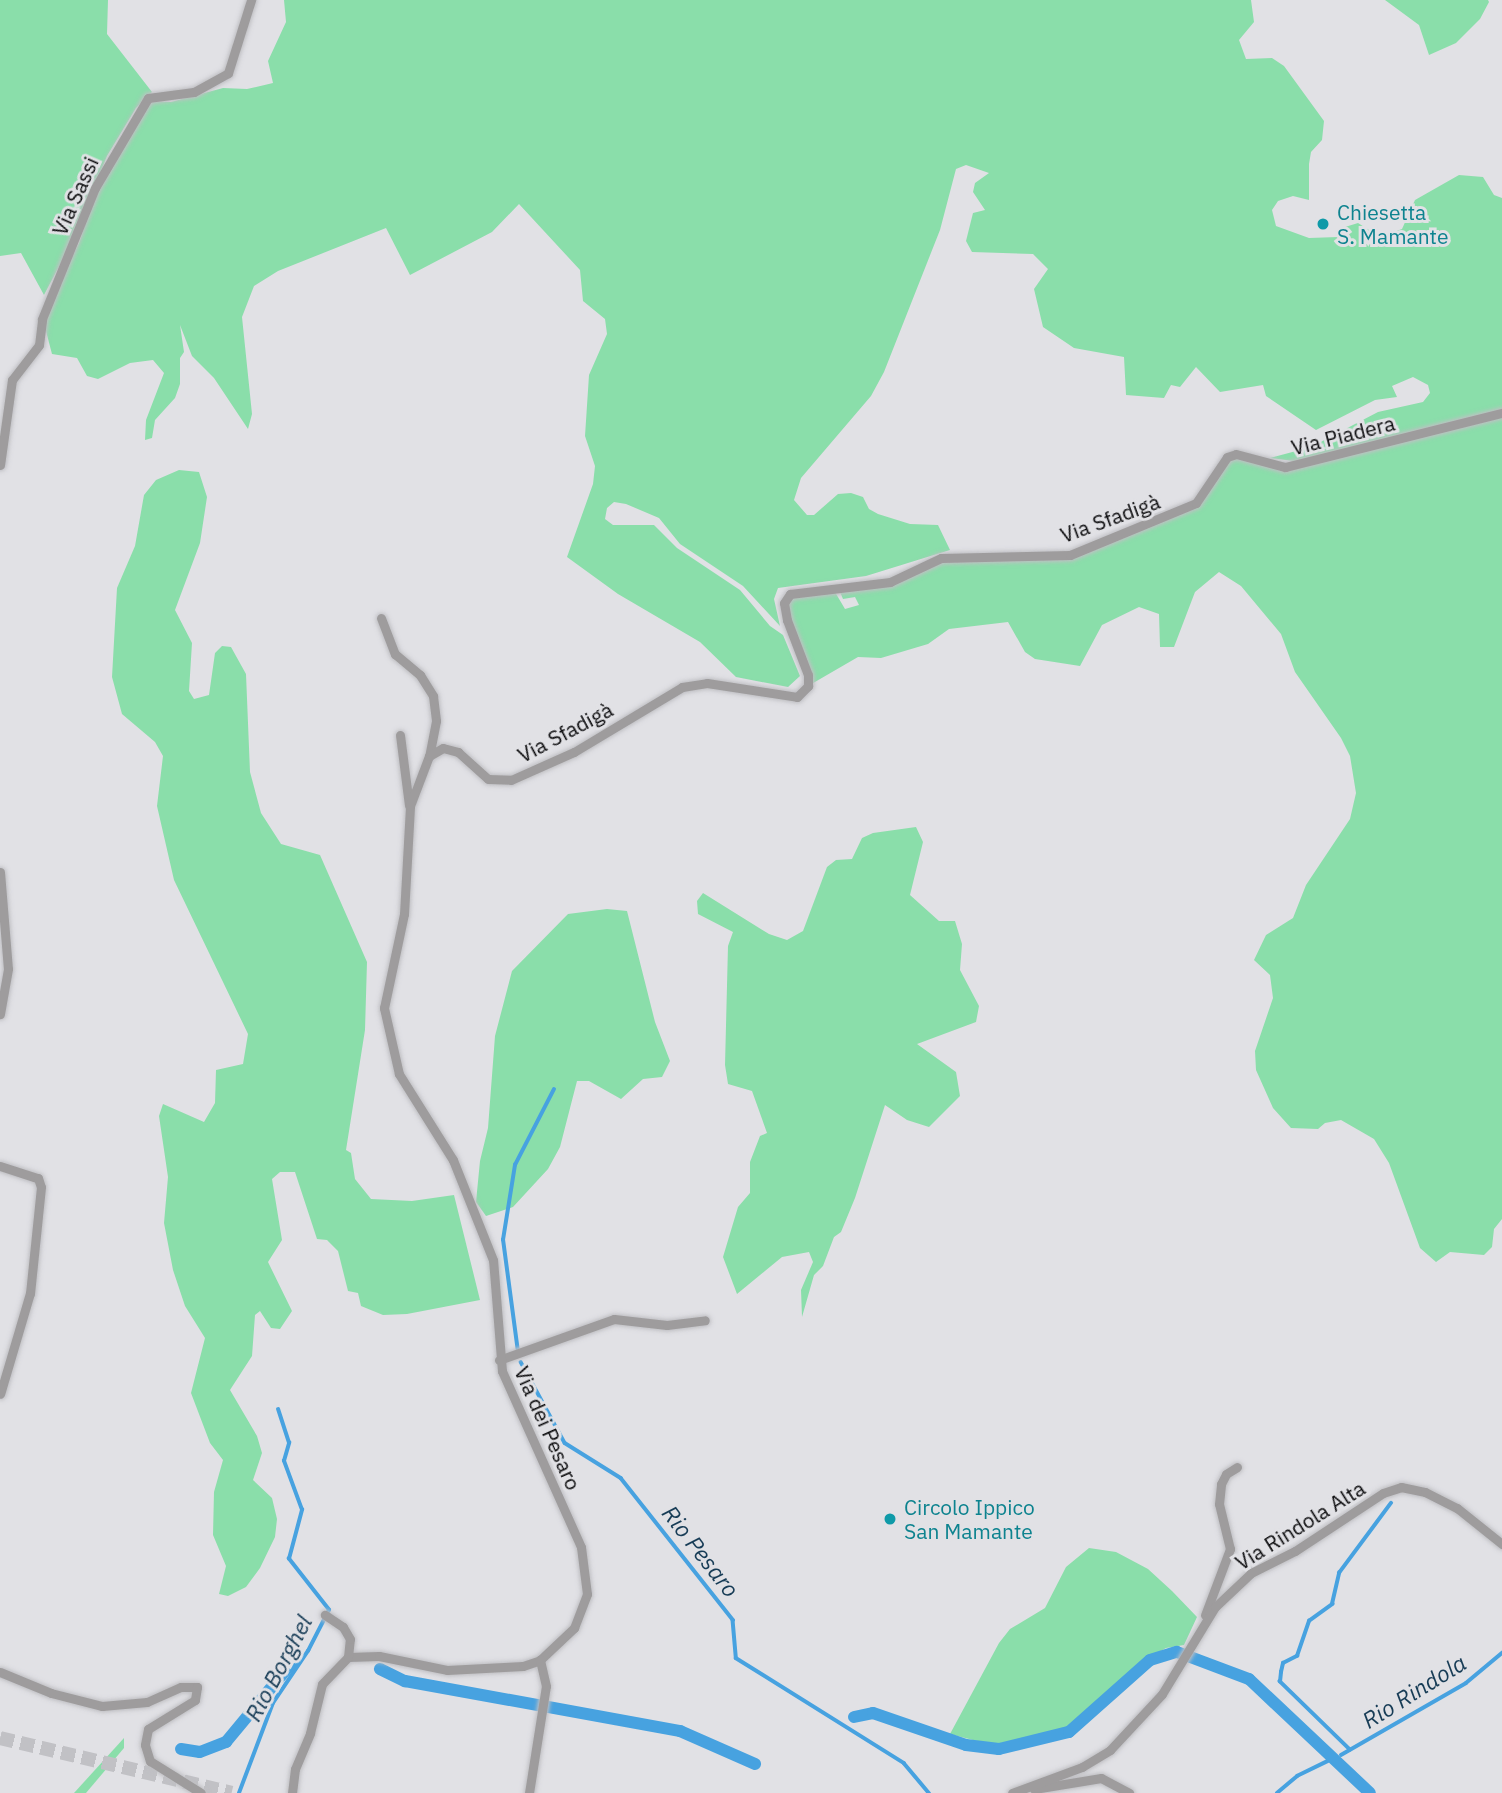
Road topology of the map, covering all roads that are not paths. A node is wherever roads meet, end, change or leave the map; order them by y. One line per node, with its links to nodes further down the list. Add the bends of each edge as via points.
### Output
1 (251, 0): 3 (street, Via Sassi, via 228,73 194,92 148,98 95,188 42,319 39,345 12,380)
2 (1502, 413): 4 (street, Via Piadera, via 1285,467 1236,454 1227,457)
3 (0, 465)
4 (1208, 485): 7 (street, Via Sfadigà, via 1196,503 1070,555 941,558 890,582 790,594 784,603 787,620 808,675 808,686 797,697 707,682 682,687 582,747 511,780 488,779 458,752 443,748)
5 (381, 618): 7 (street, via 395,654 420,675 433,696 436,721)
6 (400, 735): 8 (street)
7 (429, 756): 8 (street)
8 (410, 806): 13 (street, via 404,914 384,1008 399,1074 453,1160 493,1261)
9 (0, 872): 10 (street, via 8,969)
10 (0, 1014)
11 (0, 1166): 14 (street, via 38,1178 41,1187 30,1293)
12 (705, 1320): 13 (street, Via dei Pesaro, via 667,1325 614,1319)
13 (499, 1360): 20 (street, Via dei Pesaro, via 586,1565 583,1614)
14 (0, 1394)
15 (1237, 1467): 18 (street, via 1221,1484 1220,1510 1230,1549)
16 (1502, 1544): 18 (street, Via Rindola Alta, via 1457,1508 1425,1492 1391,1489 1295,1551 1251,1573)
17 (328, 1616): 19 (street, via 350,1639)
18 (1204, 1620): 22 (street, Via Rindola Alta, via 1151,1709 1111,1750 1082,1767)
19 (348, 1657): 20 (street, via 379,1656 467,1671); 24 (street, via 322,1684)
20 (540, 1660): 25 (street, via 545,1695)
21 (0, 1672): 23 (street, via 40,1690 102,1706 148,1702 181,1686 197,1686 195,1700 148,1729 145,1745 150,1761)
22 (1017, 1791): 26 (street, via 1101,1778)
23 (201, 1793)
24 (292, 1793)
25 (529, 1793)
26 (1129, 1793)

